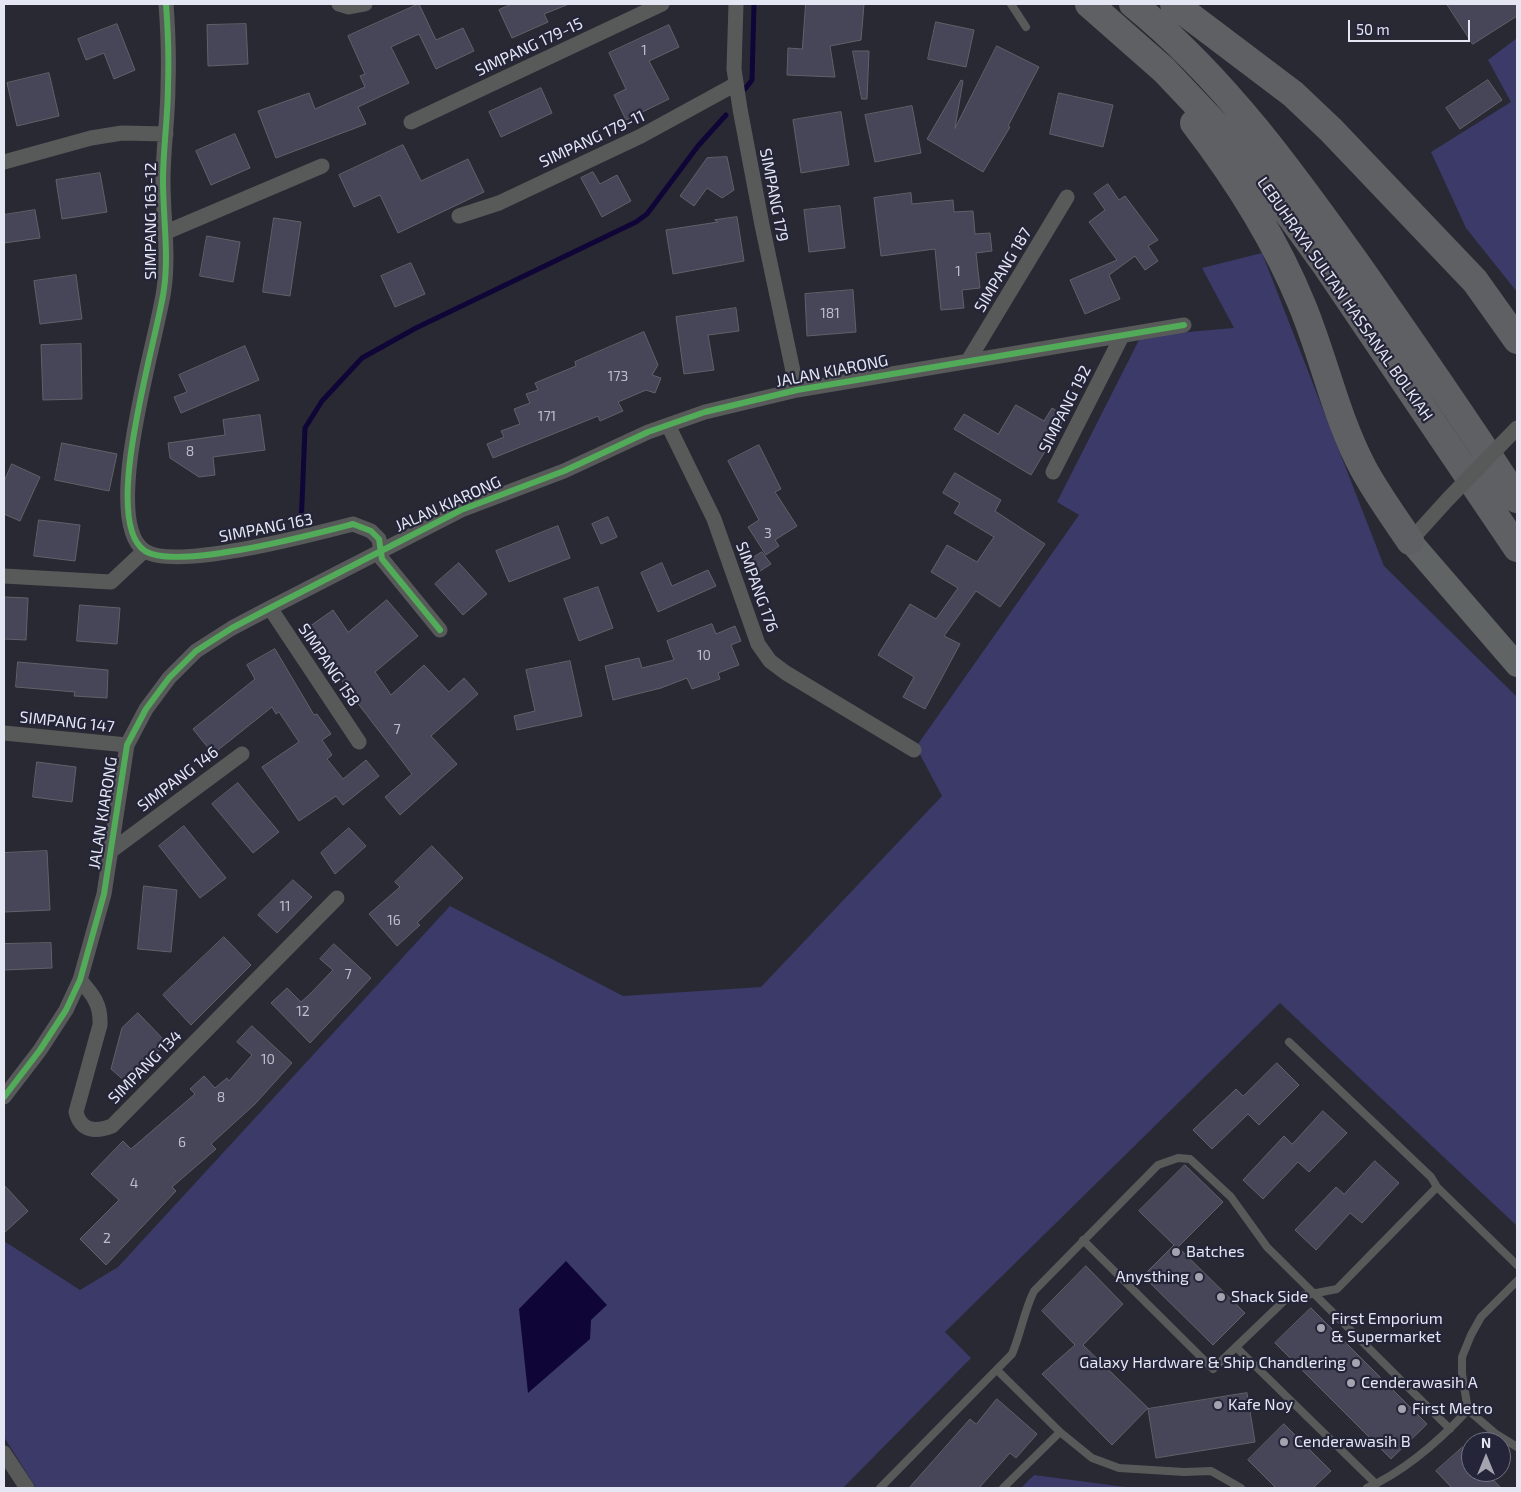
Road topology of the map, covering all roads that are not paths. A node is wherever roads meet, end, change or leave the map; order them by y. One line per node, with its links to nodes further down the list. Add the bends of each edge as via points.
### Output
1 (166, 4): 13 (street, SIMPANG 163-12)
2 (339, 4): 3 (street, via 349,7)
3 (366, 4)
4 (662, 4): 12 (street, SIMPANG 179-15)
5 (736, 4): 11 (street, SIMPANG 179)
6 (1011, 4): 10 (lane)
7 (1088, 4): 30 (highway, via 1185,112 1230,171 1273,244 1302,306 1362,467); 31 (highway, LEBUHRAYA SULTAN HASSANAL BOLKIAH, via 1164,70 1234,144 1280,202)
8 (1133, 4): 29 (highway, LEBUHRAYA SULTAN HASSANAL BOLKIAH, via 1207,73 1291,172)
9 (1174, 4): 19 (highway, via 1294,94)
10 (1026, 27)
11 (736, 84): 17 (street, SIMPANG 179-11, via 641,136 499,203); 25 (street, SIMPANG 179)
12 (411, 122)
13 (166, 134): 14 (street, via 122,133 91,138); 18 (street, SIMPANG 163-12)
14 (4, 162)
15 (322, 166): 18 (street)
16 (1067, 197): 24 (street, SIMPANG 187)
17 (459, 216)
18 (164, 233): 33 (street, SIMPANG 163-12, via 167,262 164,291 135,422 129,475 129,519 133,538)
19 (1475, 281): 21 (highway); 23 (highway)
20 (1184, 326): 22 (street, JALAN KIARONG)
21 (1517, 326)
22 (1122, 336): 24 (street, JALAN KIARONG); 28 (street, SIMPANG 192)
23 (1517, 340)
24 (968, 361): 25 (street, JALAN KIARONG)
25 (797, 390): 26 (street, JALAN KIARONG, via 705,412)
26 (668, 425): 32 (street, JALAN KIARONG, via 564,471 461,510); 41 (street, SIMPANG 176, via 714,519 758,644 770,661)
27 (1517, 428): 30 (street, bridge)
28 (1053, 472)
29 (1517, 499)
30 (1410, 541): 37 (main road)
31 (1517, 548)
32 (381, 549): 33 (street, SIMPANG 163, via 379,539 371,531 353,524 262,547 176,558); 35 (street, JALAN KIARONG); 36 (street, SIMPANG 163, via 382,559)
33 (144, 550): 34 (street, via 112,582)
34 (4, 576)
35 (270, 608): 39 (street, SIMPANG 158); 40 (street, JALAN KIARONG, via 196,651 169,678 146,710)
36 (440, 630)
37 (1517, 665)
38 (4, 733): 40 (street, SIMPANG 147)
39 (359, 742)
40 (128, 746): 43 (street, JALAN KIARONG)
41 (914, 750)
42 (242, 754): 43 (street, SIMPANG 146)
43 (111, 850): 45 (street, JALAN KIARONG, via 104,894)
44 (337, 898): 45 (street, SIMPANG 134, via 112,1126 99,1131 86,1128 79,1122 76,1112 101,1010)
45 (80, 980): 47 (street, JALAN KIARONG, via 66,1010)
46 (1289, 1042): 48 (lane, via 1431,1177)
47 (4, 1097)
48 (1437, 1187): 50 (lane); 52 (lane, via 1337,1289)
49 (1083, 1240): 52 (lane, via 1158,1165 1178,1158 1190,1159 1231,1197 1266,1247); 53 (lane, via 1213,1369); 54 (lane, via 1034,1291 1012,1354)
50 (1517, 1265)
51 (1517, 1281): 55 (lane, via 1481,1316 1470,1335 1462,1357)
52 (1313, 1293): 53 (lane, via 1286,1299); 56 (lane)
53 (1237, 1348): 60 (lane)
54 (997, 1370): 57 (lane); 62 (lane)
55 (1468, 1410): 56 (lane); 58 (lane)
56 (1450, 1430): 60 (lane, via 1400,1470)
57 (1060, 1432): 63 (lane); 64 (lane, via 1092,1458 1119,1468 1211,1471)
58 (1517, 1447)
59 (4, 1453): 61 (street)
60 (1376, 1484): 65 (lane)
61 (27, 1488)
62 (880, 1488)
63 (1003, 1488)
64 (1241, 1488)
65 (1367, 1488)

